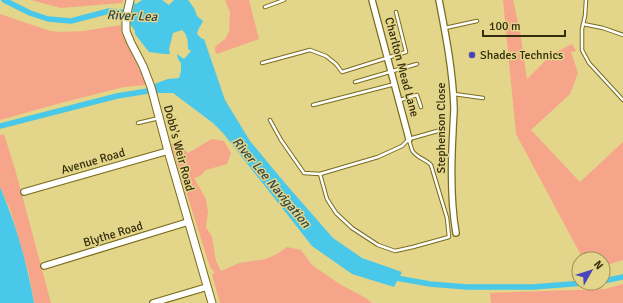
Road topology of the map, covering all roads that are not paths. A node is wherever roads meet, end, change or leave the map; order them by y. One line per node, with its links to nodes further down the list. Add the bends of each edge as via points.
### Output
1 (284, 0): 6 (lane)
2 (372, 0): 12 (street, Charlton Mead Lane)
3 (439, 0): 10 (street, Stephenson Close)
4 (586, 0): 9 (lane)
5 (130, 1): 24 (street, Dobb's Weir Road, via 126,18 128,35 143,66)
6 (265, 7)
7 (396, 12): 12 (lane, via 406,52)
8 (477, 21): 10 (lane)
9 (583, 24): 11 (lane); 21 (lane, via 581,46 584,54 589,63)
10 (445, 28): 18 (street, Stephenson Close)
11 (623, 35)
12 (388, 57): 13 (lane, via 342,72 326,56 310,50); 15 (street, Charlton Mead Lane)
13 (262, 63)
14 (417, 64): 15 (lane)
15 (392, 72): 16 (lane); 17 (street, Charlton Mead Lane)
16 (355, 82)
17 (395, 84): 20 (street, Charlton Mead Lane); 22 (lane)
18 (453, 94): 19 (lane); 33 (street, Stephenson Close, via 451,165)
19 (483, 98)
20 (400, 100): 23 (lane, via 417,95); 28 (street, Charlton Mead Lane)
21 (623, 100)
22 (313, 105)
23 (421, 107)
24 (159, 118): 26 (lane); 29 (street, Dobb's Weir Road)
25 (270, 120): 30 (lane, via 304,173)
26 (138, 123)
27 (440, 130): 28 (lane)
28 (409, 139): 30 (lane, via 402,146 378,156); 30 (lane, via 415,154 431,165 447,218 448,237 395,251 378,245 352,228 336,213 327,199)
29 (168, 151): 31 (street, Avenue Road); 32 (street, Dobb's Weir Road)
30 (320, 174)
31 (24, 192)
32 (188, 222): 34 (street, Blythe Road); 35 (street, Dobb's Weir Road)
33 (456, 233)
34 (44, 266)
35 (207, 287): 36 (street); 37 (street, Dobb's Weir Road)
36 (153, 303)
37 (212, 303)

